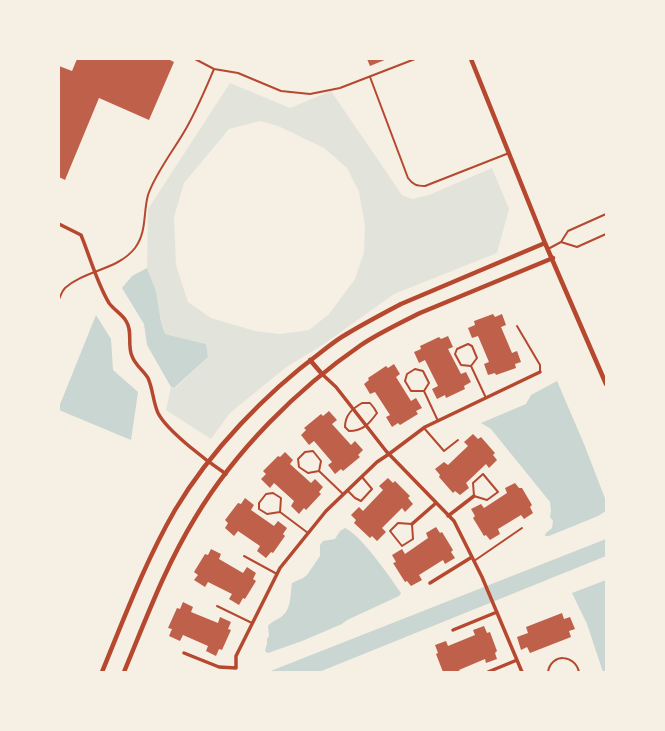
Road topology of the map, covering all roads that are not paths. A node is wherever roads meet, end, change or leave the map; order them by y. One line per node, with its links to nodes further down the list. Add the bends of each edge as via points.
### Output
1 (195, 59): 4 (lane)
2 (415, 59): 5 (lane)
3 (471, 59): 6 (street)
4 (214, 69): 5 (lane, via 238,73 281,91 310,94 340,88); 14 (lane, via 201,102 148,195 144,229 136,247 124,258)
5 (370, 77): 6 (lane, via 411,183 425,186)
6 (509, 153): 11 (street)
7 (606, 214): 10 (lane, via 568,231)
8 (59, 224): 14 (street, via 81,235)
9 (606, 234): 10 (lane, via 577,247)
10 (561, 242): 12 (lane)
11 (545, 243): 12 (street); 17 (street, via 401,304 344,336)
12 (548, 249): 13 (street)
13 (553, 258): 20 (street, via 420,313 363,344); 21 (street)
14 (96, 272): 15 (lane, via 63,289); 30 (street, via 110,304 126,320 129,328 130,354 150,383 155,405 163,422)
15 (59, 299)
16 (517, 326): 19 (lane, via 540,365)
17 (310, 360): 20 (street); 30 (street, via 263,401)
18 (471, 366): 18 (lane, via 461,365 455,354 457,349 468,344 472,346 477,358); 23 (lane)
19 (540, 372): 23 (street)
20 (322, 374): 24 (street); 32 (street, via 282,410 246,448)
21 (606, 384)
22 (424, 391): 22 (lane, via 411,392 405,381 407,374 415,369 423,371 429,383); 25 (lane)
23 (486, 398): 25 (street)
24 (353, 408): 26 (street); 26 (lane, via 345,421 345,427 349,431 356,431); 26 (lane, via 362,403 370,403 374,408 377,413)
25 (438, 421): 27 (street)
26 (367, 426): 29 (street)
27 (424, 428): 28 (lane, via 444,451); 29 (street)
28 (458, 440)
29 (389, 454): 33 (street); 37 (street)
30 (209, 462): 32 (street); 53 (street, via 176,509 155,547 136,586)
31 (319, 471): 31 (lane, via 321,460 313,451 305,452 298,459 299,467 308,473); 35 (lane)
32 (226, 474): 54 (street, via 195,517 174,556 155,595)
33 (362, 476): 34 (street); 34 (lane, via 372,489 368,495 360,501)
34 (347, 490): 35 (street)
35 (343, 494): 42 (street)
36 (474, 496): 36 (lane, via 473,483 483,474 498,492 487,500); 39 (street)
37 (436, 503): 39 (street); 40 (street)
38 (280, 512): 38 (lane, via 267,514 259,509 259,502 266,494 273,493 281,498); 42 (lane)
39 (448, 516): 44 (street, via 454,521)
40 (412, 524): 40 (lane, via 398,523 390,531 402,546 413,539)
41 (522, 528): 44 (lane)
42 (308, 533): 45 (street)
43 (244, 556): 45 (lane)
44 (473, 559): 46 (street); 48 (street)
45 (277, 574): 49 (street)
46 (430, 583)
47 (217, 606): 49 (lane)
48 (497, 612): 50 (street); 52 (street)
49 (252, 623): 51 (street, via 236,656 236,668 219,667)
50 (453, 630)
51 (184, 653)
52 (517, 660): 55 (street); 56 (street)
53 (102, 672)
54 (124, 672)
55 (488, 672)
56 (522, 672)
57 (548, 672): 58 (lane, via 551,664 565,658 575,662)
58 (579, 672)

